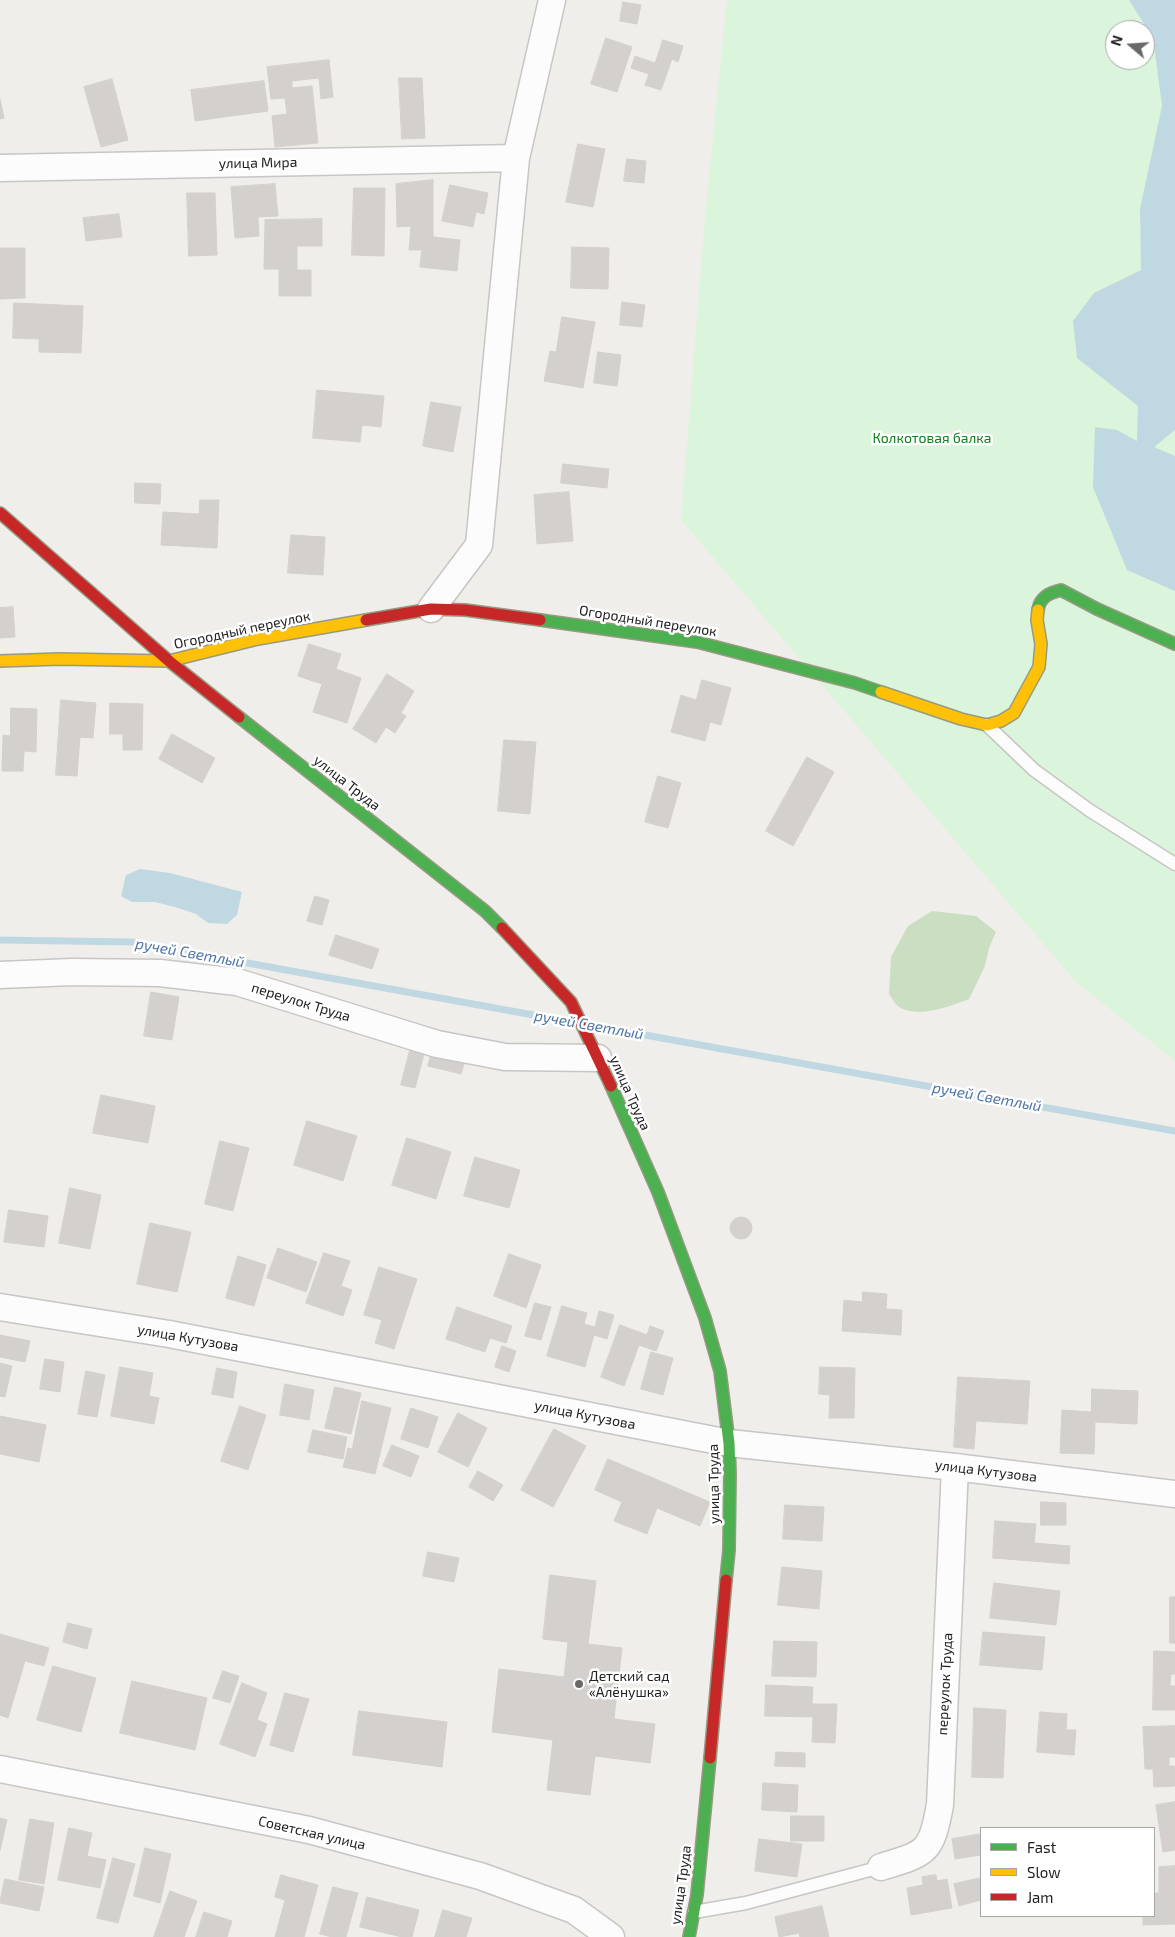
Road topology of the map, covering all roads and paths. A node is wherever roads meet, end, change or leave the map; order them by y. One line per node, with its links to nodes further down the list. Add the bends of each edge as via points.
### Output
1 (552, 0): 2 (street)
2 (516, 158): 3 (street, улица Мира); 5 (street, via 479,545)
3 (0, 168)
4 (0, 513): 8 (street, улица Труда)
5 (432, 609): 8 (street, Огородный переулок, via 258,639); 9 (street, Огородный переулок, via 500,614 697,642 855,683)
6 (1175, 644): 9 (street, via 1061,590 1048,593 1039,603 1039,666 1014,713)
7 (0, 661): 8 (street, Огородный переулок)
8 (169, 661): 12 (street, улица Труда, via 485,911 571,1002)
9 (987, 725): 10 (lane, via 1034,770 1089,810)
10 (1175, 864)
11 (0, 975): 12 (street, переулок Труда, via 160,973 237,982 437,1044 506,1057)
12 (598, 1058): 14 (street, улица Труда, via 658,1192 705,1318 720,1372)
13 (0, 1307): 14 (street, улица Кутузова, via 169,1334)
14 (729, 1443): 15 (street, улица Кутузова); 19 (street, улица Труда, via 729,1550)
15 (955, 1468): 16 (street, улица Кутузова); 18 (street, переулок Труда, via 940,1805 929,1845 913,1857)
16 (1175, 1494)
17 (0, 1768): 20 (street, Советская улица, via 309,1830 480,1876 574,1910)
18 (881, 1867): 19 (lane, via 746,1903)
19 (694, 1912): 21 (street, улица Труда)
20 (611, 1937)
21 (689, 1937)

